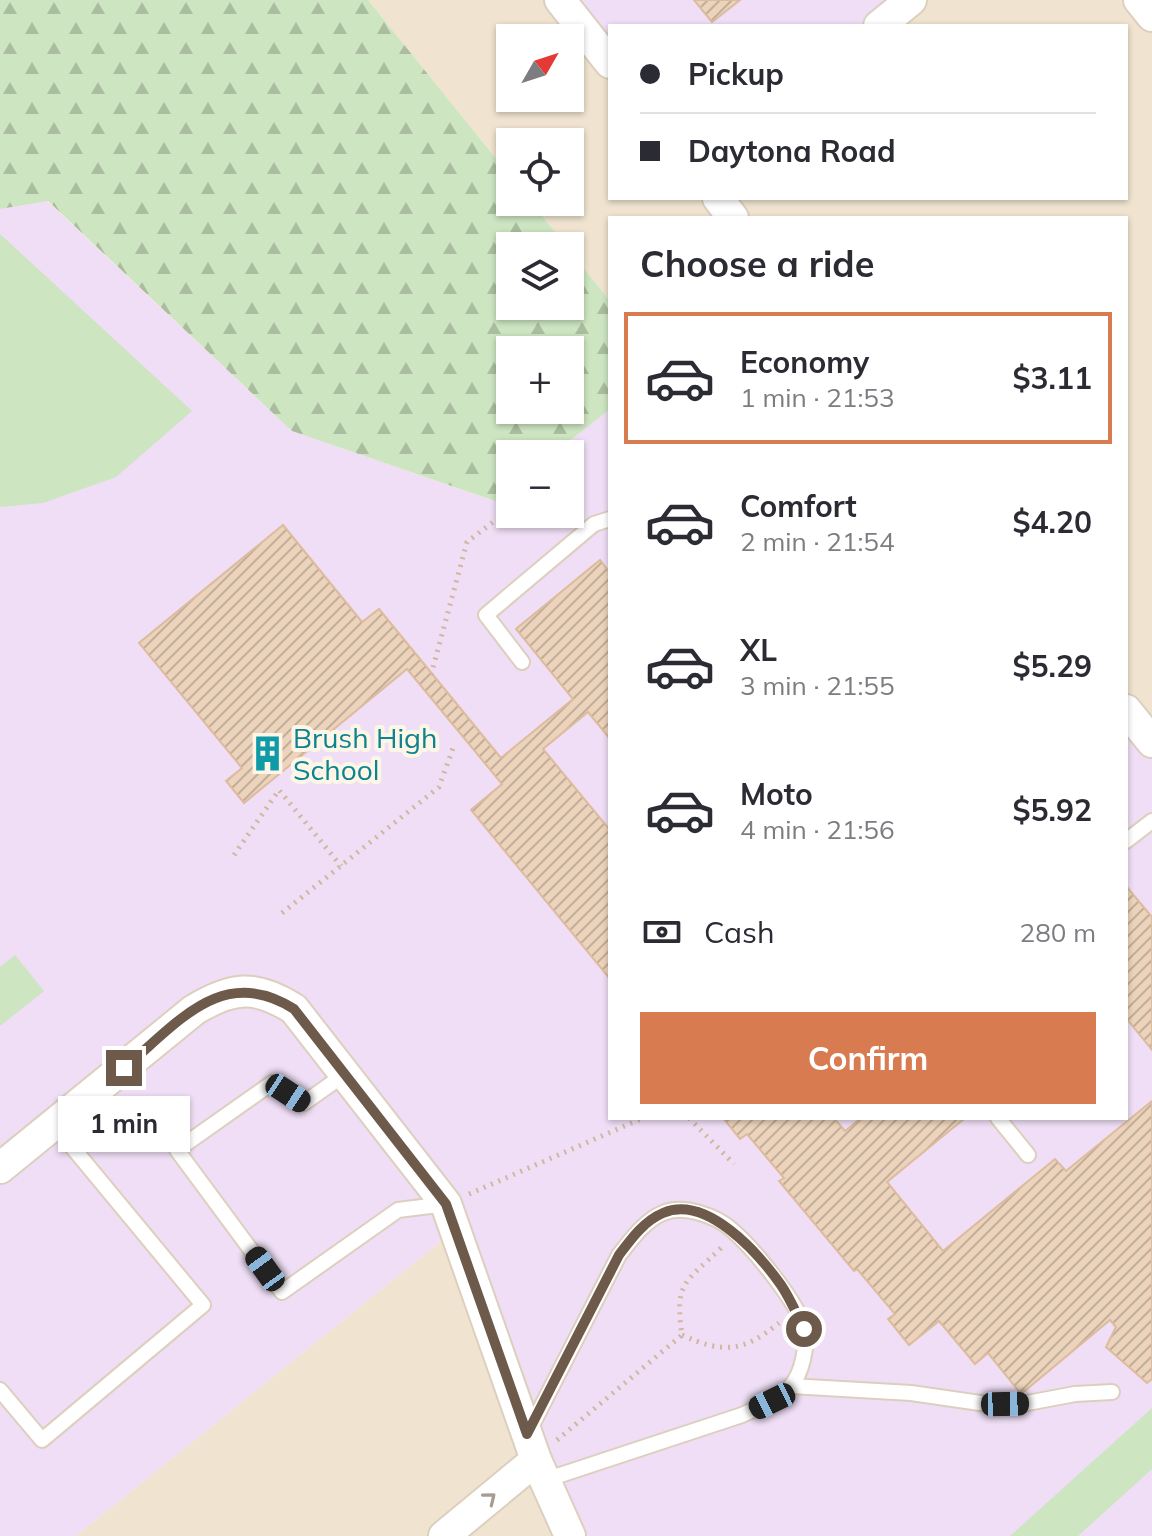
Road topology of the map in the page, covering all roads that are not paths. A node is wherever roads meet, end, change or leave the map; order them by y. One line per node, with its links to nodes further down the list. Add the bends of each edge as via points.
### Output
1 (560, 0): 6 (street)
2 (911, 0): 5 (street)
3 (1139, 0): 4 (street)
4 (1152, 16)
5 (881, 24)
6 (608, 60)
7 (608, 520): 8 (lane, via 594,524 486,615)
8 (522, 662)
9 (1128, 712): 10 (street)
10 (1152, 742)
11 (1152, 821): 12 (lane)
12 (1128, 839)
13 (345, 1074): 15 (street, via 294,1009 276,998 240,991 216,996 194,1010); 18 (street); 18 (lane, via 304,1103 272,1083 177,1150 282,1292 398,1210)
14 (1000, 1120): 16 (lane)
15 (54, 1125): 17 (street); 20 (lane, via 203,1305 42,1440)
16 (1028, 1155)
17 (0, 1168)
18 (446, 1204): 22 (street)
19 (791, 1386): 21 (lane, via 911,1393 987,1404); 22 (lane, via 742,1415); 22 (lane, via 802,1363 804,1329 781,1286 732,1229 706,1215 665,1212 636,1233 619,1255)
20 (0, 1390)
21 (1112, 1392)
22 (536, 1458): 23 (street, one-way to 22); 24 (street)
23 (444, 1536)
24 (570, 1536)

